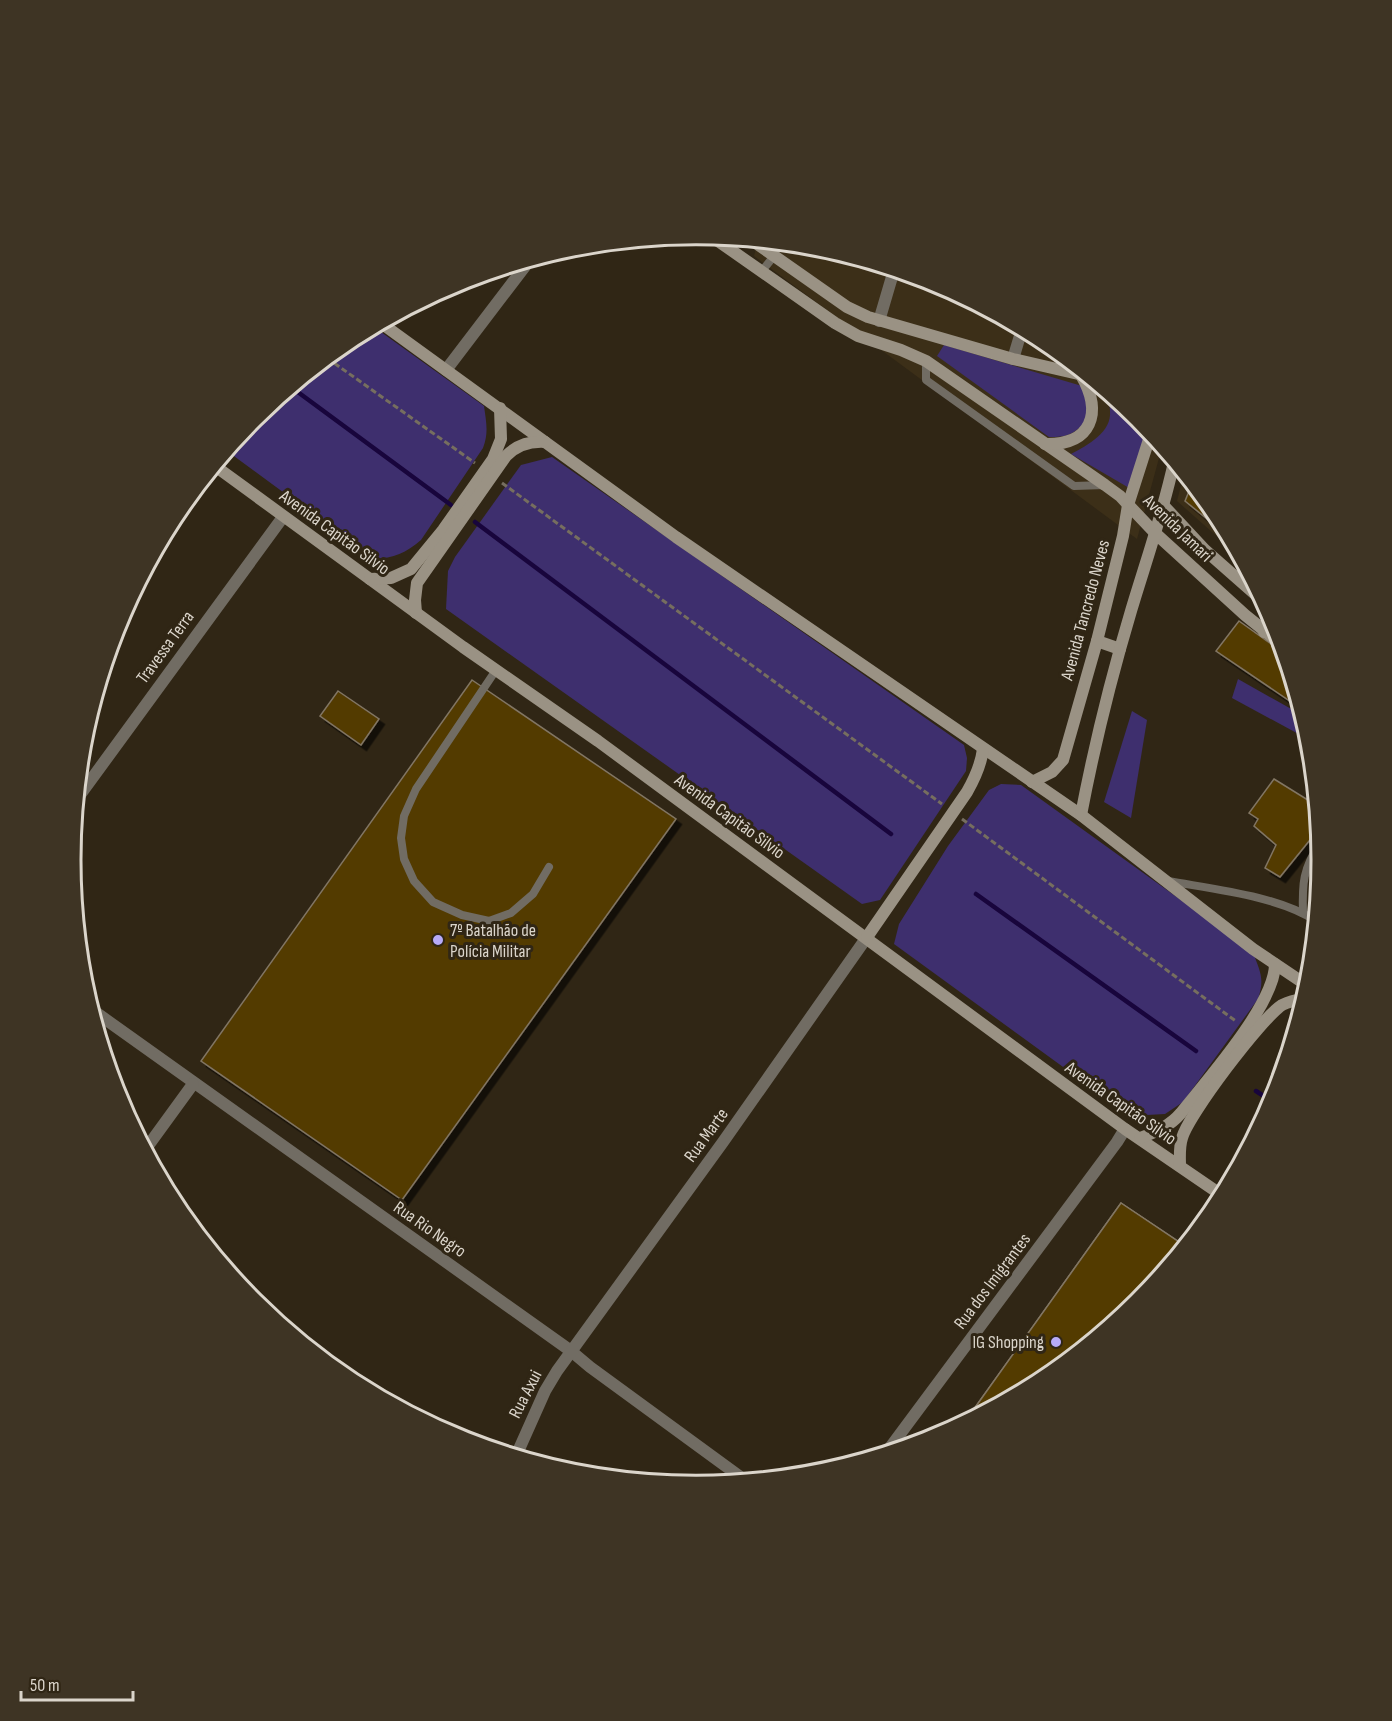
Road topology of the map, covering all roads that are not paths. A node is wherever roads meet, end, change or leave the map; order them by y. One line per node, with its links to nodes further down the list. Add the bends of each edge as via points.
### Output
1 (726, 247): 6 (main road, Avenida Jamari)
2 (766, 250): 4 (main road)
3 (775, 251): 4 (lane)
4 (774, 256): 6 (lane); 8 (main road, via 847,306)
5 (522, 271): 13 (street)
6 (762, 271): 12 (main road, Avenida Jamari, via 858,336)
7 (892, 277): 8 (street)
8 (879, 321): 11 (main road)
9 (388, 328): 13 (main road)
10 (1019, 338): 11 (street)
11 (1013, 359): 14 (main road)
12 (926, 361): 19 (main road, Avenida Jamari); 23 (lane, via 926,380 1074,486)
13 (446, 370): 16 (main road)
14 (1068, 371)
15 (1089, 388): 19 (main road, via 1092,416 1081,436 1061,444)
16 (500, 408): 17 (main road); 22 (main road, via 501,439)
17 (545, 442): 22 (main road, via 515,446); 35 (main road)
18 (1147, 443): 24 (main road, Avenida Tancredo Neves)
19 (1044, 444): 23 (main road, Avenida Jamari)
20 (221, 470): 26 (main road, Avenida Capitão Silvio)
21 (1172, 472): 25 (main road)
22 (488, 473): 28 (main road, via 411,569 391,578); 30 (main road, via 417,583)
23 (1104, 485): 24 (main road, Avenida Jamari)
24 (1128, 505): 27 (main road, Avenida Jamari); 32 (main road, Avenida Tancredo Neves)
25 (1164, 506): 27 (main road); 29 (main road, Avenida Jamari)
26 (284, 517): 28 (main road, Avenida Capitão Silvio); 37 (street, Travessa Terra)
27 (1155, 533): 31 (main road, Avenida Jamari); 33 (main road)
28 (370, 579): 30 (main road, Avenida Capitão Silvio)
29 (1248, 588)
30 (416, 613): 34 (main road, Avenida Capitão Silvio)
31 (1266, 630)
32 (1097, 641): 33 (main road); 36 (main road, Avenida Tancredo Neves, via 1063,760 1052,772)
33 (1120, 649): 38 (main road)
34 (496, 670): 40 (lane, via 405,810 401,838 404,859 414,881 433,902 489,921 511,913 533,894); 44 (main road, Avenida Capitão Silvio)
35 (983, 748): 36 (main road); 44 (main road, via 976,776)
36 (1032, 782): 38 (main road)
37 (85, 786)
38 (1081, 815): 41 (main road)
39 (1311, 857): 42 (lane, via 1302,882)
40 (549, 867)
41 (1164, 880): 42 (lane); 45 (main road)
42 (1303, 913): 43 (lane)
43 (1308, 916)
44 (867, 937): 50 (main road, Avenida Capitão Silvio, via 890,958); 55 (street, Rua Marte)
45 (1275, 964): 46 (main road); 51 (main road, via 1268,992 1246,1029 1173,1122)
46 (1299, 980)
47 (1295, 1000): 53 (main road, via 1270,1016 1223,1074 1186,1128 1181,1140)
48 (101, 1017): 49 (street, Rua Rio Negro)
49 (193, 1084): 52 (street); 55 (street, Rua Rio Negro)
50 (1125, 1129): 51 (main road, Avenida Capitão Silvio); 56 (street, Rua dos Imigrantes)
51 (1140, 1138): 53 (main road, Avenida Capitão Silvio)
52 (150, 1144)
53 (1180, 1166): 54 (main road, Avenida Capitão Silvio)
54 (1215, 1190)
55 (571, 1351): 57 (street, Rua Axui, via 545,1391); 58 (street, Rua Rio Negro)
56 (893, 1443)
57 (519, 1449)
58 (736, 1474)

